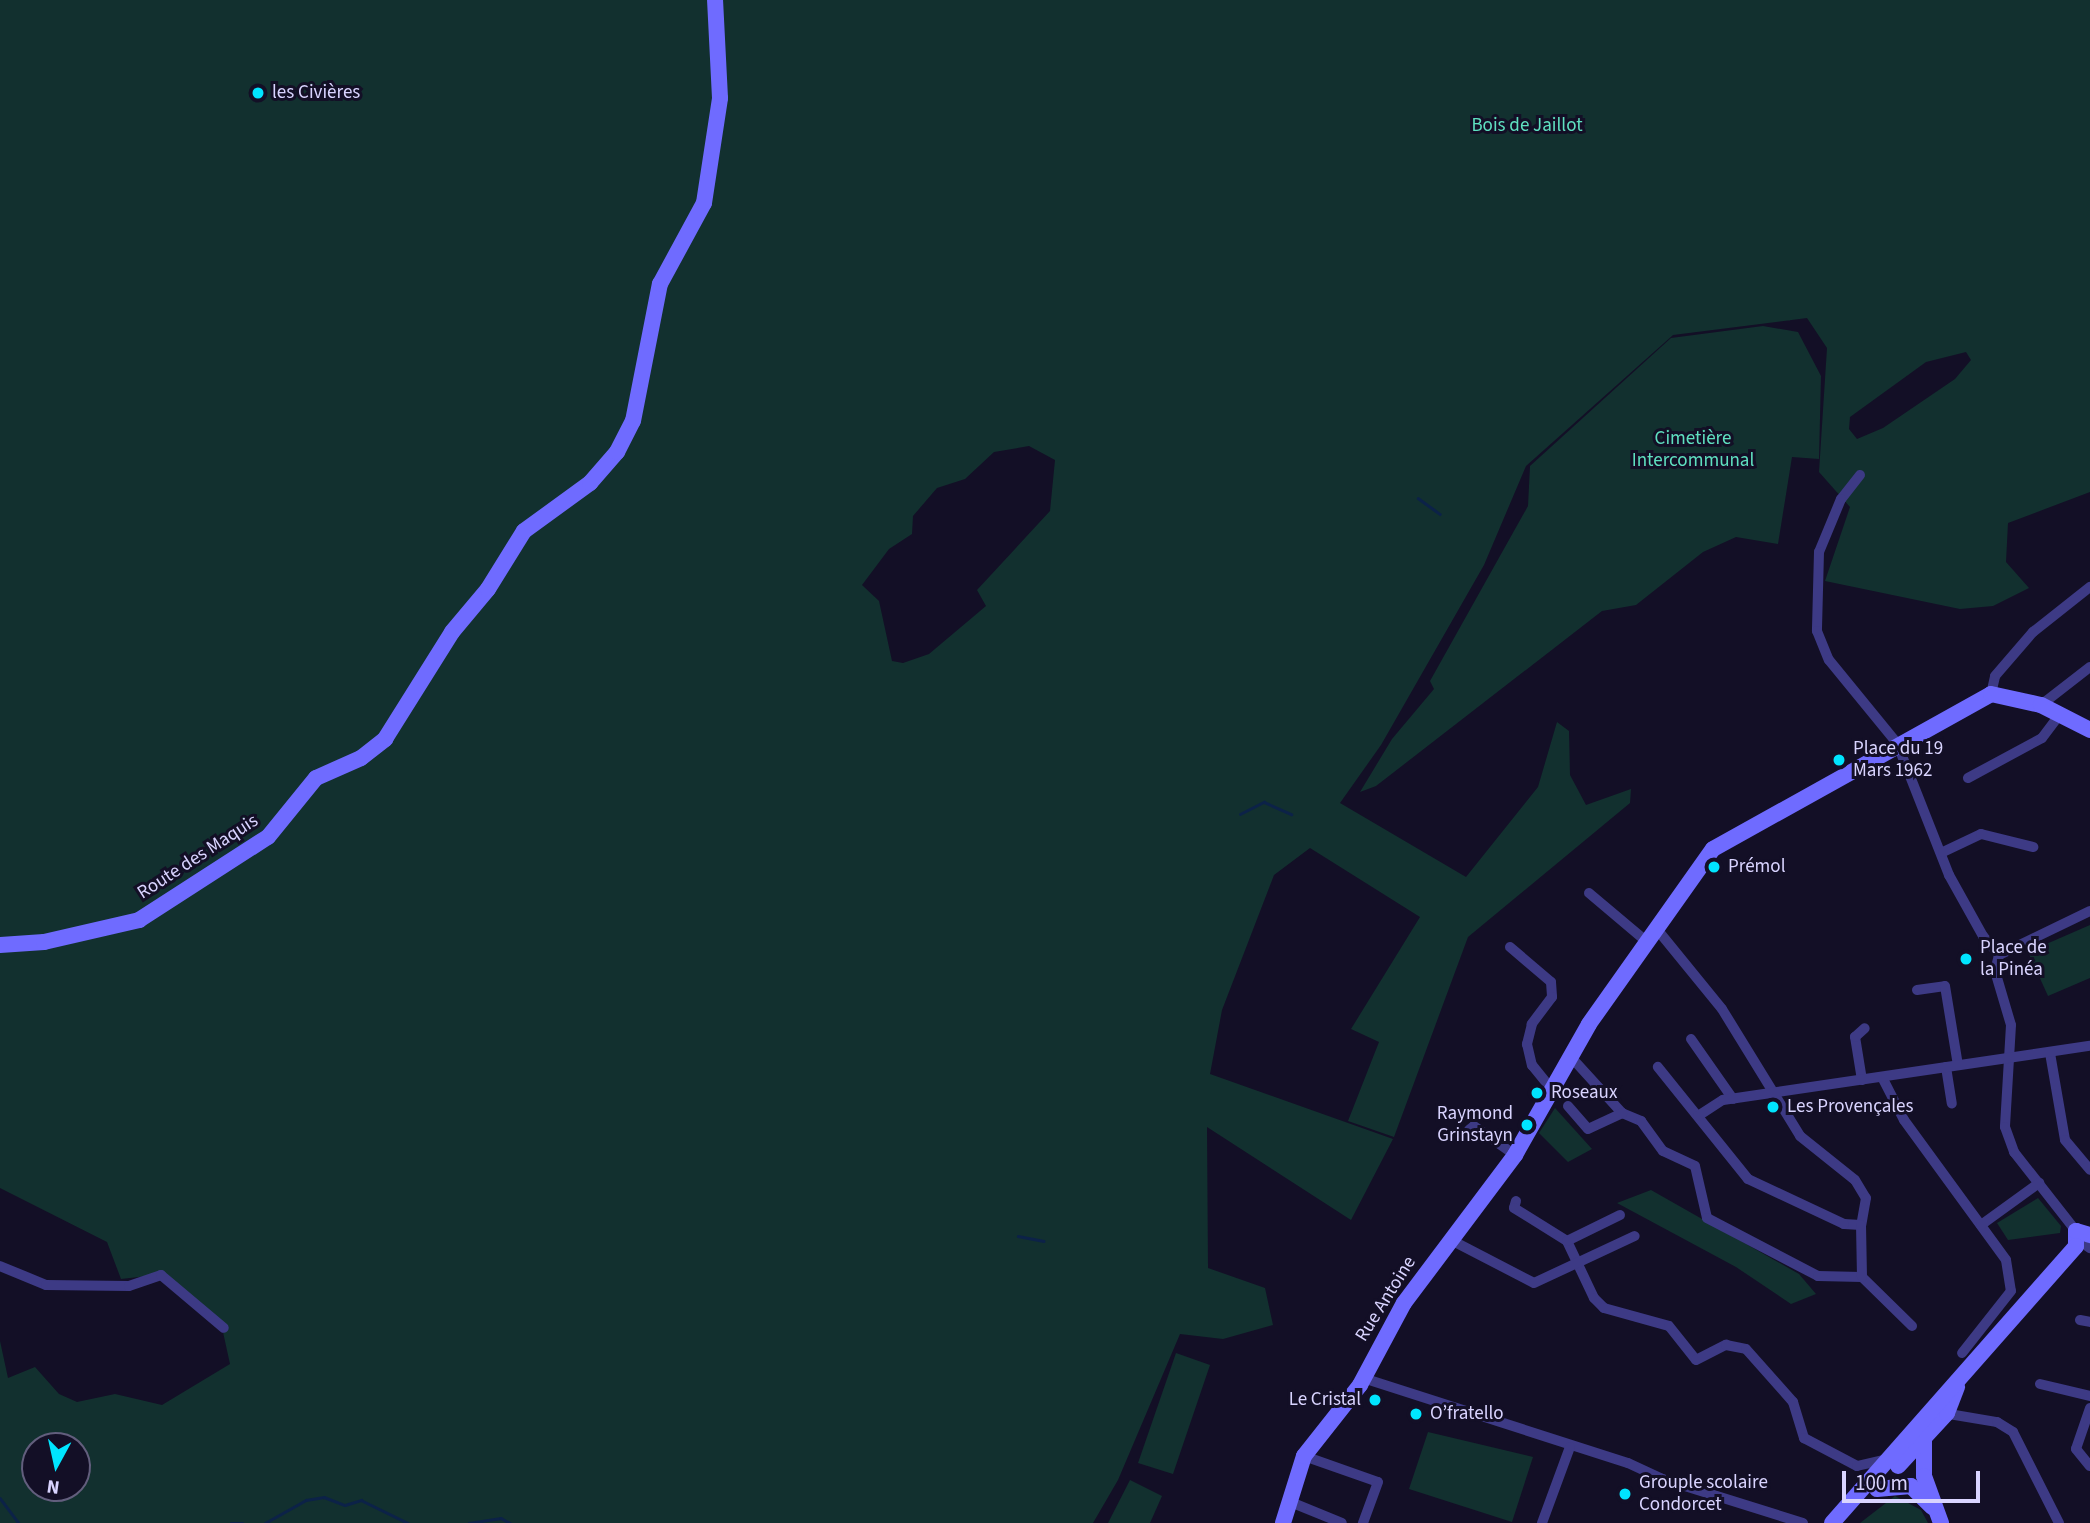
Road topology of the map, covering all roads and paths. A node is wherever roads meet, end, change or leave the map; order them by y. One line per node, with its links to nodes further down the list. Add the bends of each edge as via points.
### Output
1 (715, 0): 16 (street, Route des Maquis, via 720,98 704,204 660,284 636,410 624,442 590,483 524,531 488,589 452,632 385,739 361,758 313,782 268,837 155,912 113,929)
2 (1860, 475): 9 (street, via 1840,500 1819,552 1817,631 1829,660)
3 (2090, 587): 5 (street, via 2034,632 1995,676)
4 (2090, 667): 6 (street)
5 (1991, 694): 6 (street); 9 (street, Rue Antoine)
6 (2041, 705): 7 (street)
7 (2061, 713): 8 (street); 10 (street, via 2042,738)
8 (2090, 730)
9 (1897, 743): 12 (street); 15 (street, Rue Antoine, via 1713,849)
10 (1968, 778)
11 (2034, 847): 12 (street, via 1981,834)
12 (1943, 852): 18 (street, via 1949,875)
13 (1589, 893): 15 (street)
14 (2090, 911): 18 (street)
15 (1651, 934): 25 (street, Rue Antoine); 31 (street, via 1722,1009)
16 (0, 945)
17 (1510, 947): 32 (street, via 1551,982 1552,997 1532,1024 1527,1044)
18 (1999, 955): 24 (street, via 1995,971 2011,1025)
19 (1917, 990): 26 (street, via 1945,986)
20 (1865, 1028): 30 (street, via 1855,1037)
21 (1691, 1039): 33 (street)
22 (2090, 1046): 23 (street)
23 (2050, 1053): 24 (street); 40 (street, via 2065,1140)
24 (2010, 1056): 26 (street); 41 (street, via 2005,1127 2014,1152)
25 (1571, 1057): 32 (street, Rue Antoine); 36 (street)
26 (1958, 1065): 27 (street)
27 (1945, 1067): 29 (street); 34 (street)
28 (1658, 1068): 37 (street)
29 (1882, 1077): 30 (street); 45 (street, via 1904,1120)
30 (1863, 1080): 31 (street)
31 (1774, 1093): 33 (street); 44 (street, via 1800,1136 1855,1180 1866,1198)
32 (1549, 1099): 39 (street, Rue Antoine)
33 (1734, 1099): 37 (street)
34 (1952, 1104)
35 (1568, 1106): 36 (street, via 1588,1129)
36 (1622, 1113): 52 (street, via 1641,1121 1663,1151 1695,1166 1707,1218 1818,1276)
37 (1698, 1116): 44 (street, via 1748,1179 1844,1224)
38 (1469, 1130): 39 (street, via 1474,1126)
39 (1515, 1155): 48 (street, Rue Antoine)
40 (2087, 1162)
41 (2039, 1183): 45 (street); 47 (street)
42 (1516, 1201): 49 (street, via 1514,1208)
43 (1620, 1215): 49 (street)
44 (1861, 1225): 52 (street)
45 (1981, 1225): 55 (street, via 2006,1260 2011,1291)
46 (1635, 1236): 50 (street)
47 (2086, 1238): 56 (street)
48 (1451, 1240): 50 (street, via 1527,1281); 57 (street, Rue Antoine, via 1404,1303)
49 (1567, 1241): 50 (street)
50 (1577, 1264): 68 (street, via 1605,1308 1669,1326 1696,1360 1726,1345 1746,1349 1793,1402 1804,1438 1848,1462)
51 (0, 1266): 54 (street, via 47,1285 129,1286 161,1275)
52 (1862, 1278): 53 (street)
53 (1912, 1326)
54 (224, 1328)
55 (1962, 1353)
56 (1965, 1373): 59 (street); 63 (street)
57 (1363, 1378): 65 (street); 66 (street, Rue Antoine)
58 (2040, 1384): 60 (street)
59 (1949, 1391): 62 (street); 63 (street)
60 (2090, 1396)
61 (2090, 1408): 69 (street, via 2076,1449)
62 (1930, 1412): 63 (street); 67 (street)
63 (1947, 1413): 64 (street); 83 (street, via 1997,1422 2013,1432)
64 (1925, 1438): 67 (street); 70 (street)
65 (1570, 1447): 73 (street, via 1625,1470); 77 (street)
66 (1304, 1456): 72 (street, Rue Antoine); 76 (street, via 1378,1482)
67 (1898, 1462): 68 (street); 70 (street); 71 (street)
68 (1864, 1464): 71 (street)
69 (2090, 1466)
70 (1917, 1481): 71 (street); 82 (street)
71 (1876, 1484): 80 (street); 81 (street)
72 (1288, 1501): 74 (street, Rue Antoine); 75 (street)
73 (1760, 1512): 78 (street); 79 (street)
74 (1283, 1523)
75 (1342, 1523)
76 (1363, 1523)
77 (1542, 1523)
78 (1778, 1523)
79 (1803, 1523)
80 (1832, 1523)
81 (1839, 1523)
82 (1941, 1523)
83 (2059, 1523)

